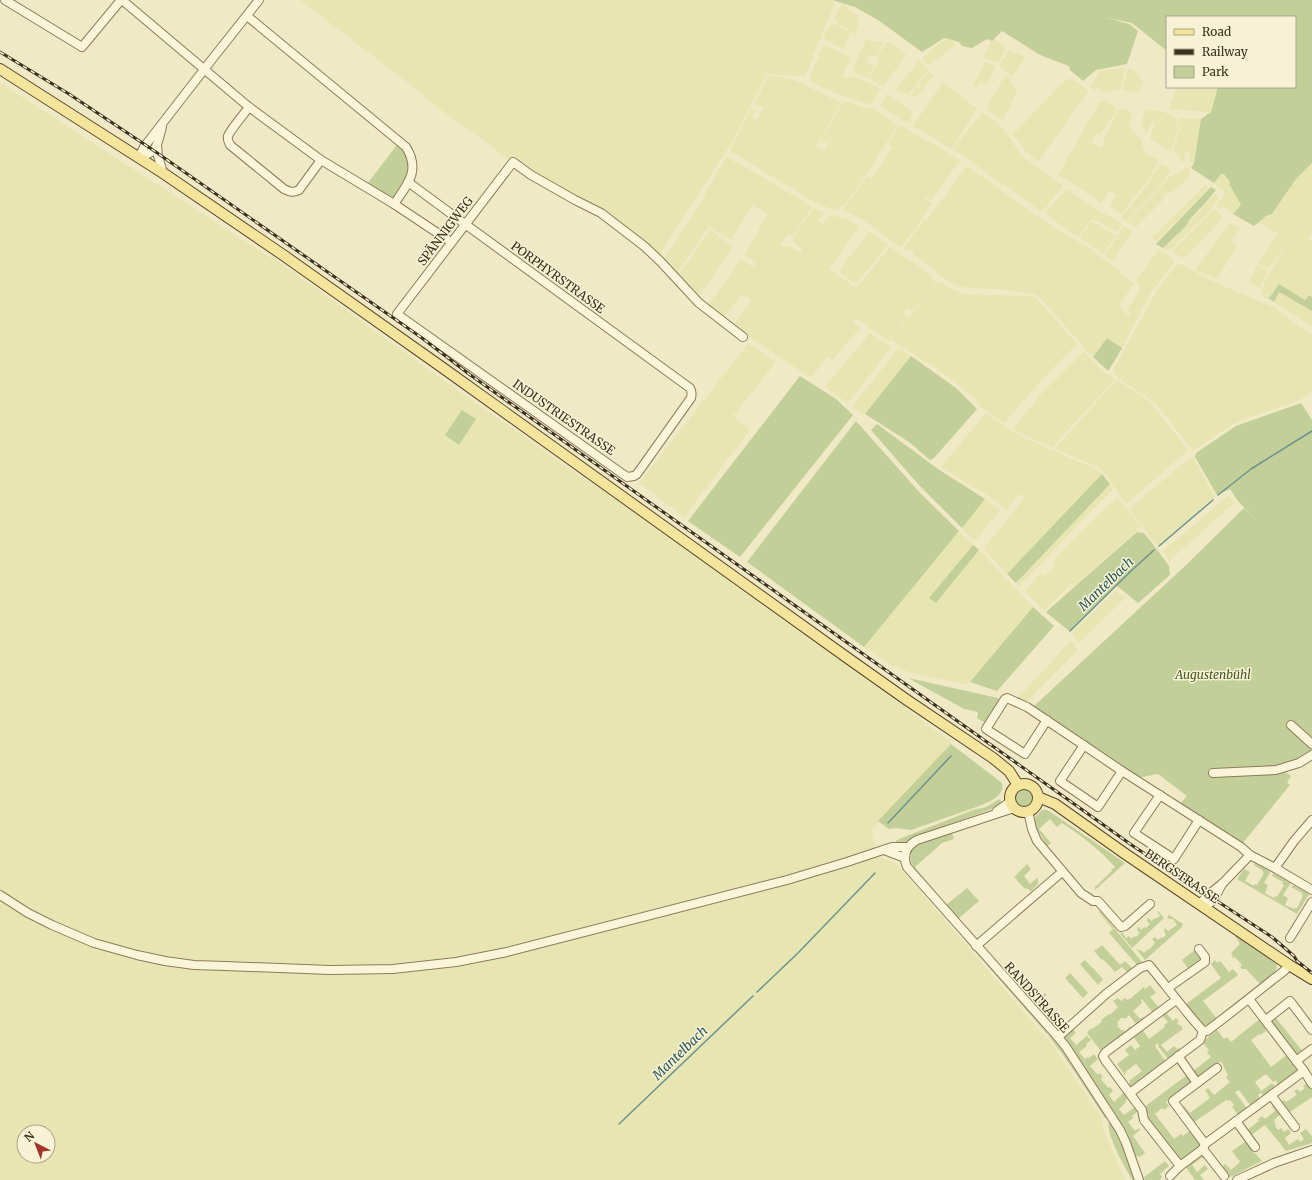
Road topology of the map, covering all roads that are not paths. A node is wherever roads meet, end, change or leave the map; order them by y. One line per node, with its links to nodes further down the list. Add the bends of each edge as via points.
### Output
1 (5, 0): 2 (street, via 82,47)
2 (122, 0): 6 (street)
3 (260, 0): 4 (street)
4 (247, 16): 6 (street); 13 (street, via 406,148 412,161)
5 (0, 69): 10 (main road)
6 (204, 69): 7 (street); 8 (street)
7 (249, 107): 11 (street); 11 (street, via 231,131 228,141 284,189 290,192 299,190)
8 (162, 124): 9 (street); 10 (street)
9 (157, 144): 10 (street, via 148,155); 12 (street)
10 (139, 157): 12 (main road)
11 (321, 160): 14 (street)
12 (163, 173): 27 (main road, via 443,368 875,678 993,758 1010,771)
13 (408, 182): 14 (street); 15 (street, PORPHYRSTRASSE)
14 (394, 204): 16 (street)
15 (465, 224): 16 (street, SPÄNNIGWEG); 18 (street, SPÄNNIGWEG, via 513,162 601,213 644,246 699,303); 19 (street, PORPHYRSTRASSE, via 690,388)
16 (451, 242): 17 (street, SPÄNNIGWEG)
17 (397, 314): 19 (street, INDUSTRIESTRASSE, via 627,477 637,474 691,398)
18 (743, 337)
19 (692, 392)
20 (1047, 720): 20 (street, via 1025,754 986,729 1007,698); 23 (street)
21 (1291, 725): 22 (street)
22 (1312, 744)
23 (1084, 745): 25 (street); 25 (street, via 1060,781 1098,807)
24 (1312, 755): 26 (street, via 1276,770)
25 (1122, 771): 28 (street)
26 (1213, 774)
27 (1018, 785): 29 (main road, via 1031,786); 30 (main road, via 1011,793)
28 (1160, 795): 32 (street); 32 (street, via 1134,833 1174,858)
29 (1038, 797): 31 (main road, via 1035,806); 46 (main road, BERGSTRASSE, via 1054,804)
30 (1012, 804): 31 (main road, via 1021,811); 34 (street, via 994,814 917,840)
31 (1028, 811): 39 (street, via 1037,841)
32 (1199, 820): 36 (street)
33 (1312, 820): 38 (street)
34 (910, 845): 35 (street); 37 (street)
35 (884, 850): 37 (street); 42 (street, via 787,880 507,952 456,962 393,969 330,970 194,965 158,960 94,942 46,922)
36 (1250, 855): 38 (street); 40 (street)
37 (905, 858): 49 (street, RANDSTRASSE, via 907,867)
38 (1274, 868): 41 (street)
39 (1062, 872): 45 (street, via 1081,893 1092,901 1098,901 1121,927); 49 (street)
40 (1223, 883): 43 (street); 46 (street, via 1208,895)
41 (1312, 890)
42 (0, 895)
43 (1214, 899): 46 (street); 47 (street)
44 (1312, 902): 48 (street)
45 (1150, 904)
46 (1203, 906): 47 (main road, BERGSTRASSE)
47 (1216, 915): 51 (main road, BERGSTRASSE)
48 (1290, 938)
49 (976, 946): 59 (street, RANDSTRASSE)
50 (1199, 949): 53 (street, via 1205,962)
51 (1287, 963): 52 (main road, BERGSTRASSE); 54 (street, via 1281,967 1278,975)
52 (1312, 979)
53 (1168, 988): 55 (street); 59 (street, via 1149,965 1140,968)
54 (1249, 999): 56 (street); 58 (street, via 1207,1031)
55 (1176, 1000): 58 (street); 67 (street, via 1103,1056)
56 (1266, 1020): 57 (street, via 1290,1001); 62 (street)
57 (1312, 1030)
58 (1203, 1031): 61 (street, via 1200,1040)
59 (1058, 1037): 77 (street, RANDSTRASSE, via 1120,1130)
60 (1312, 1049): 62 (street)
61 (1178, 1056): 66 (street); 67 (street)
62 (1296, 1061): 64 (street)
63 (1217, 1068): 66 (street)
64 (1304, 1071): 65 (street); 68 (street)
65 (1310, 1082)
66 (1197, 1083): 71 (street, via 1173,1101)
67 (1130, 1093): 74 (street, via 1142,1110 1144,1120)
68 (1271, 1095): 69 (street); 70 (street)
69 (1236, 1121): 71 (street); 72 (street)
70 (1295, 1127)
71 (1204, 1146): 74 (street); 76 (street)
72 (1255, 1147)
73 (1312, 1150): 78 (street, via 1274,1163)
74 (1180, 1166): 75 (street)
75 (1170, 1176)
76 (1224, 1176)
77 (1139, 1180)
78 (1237, 1180)

